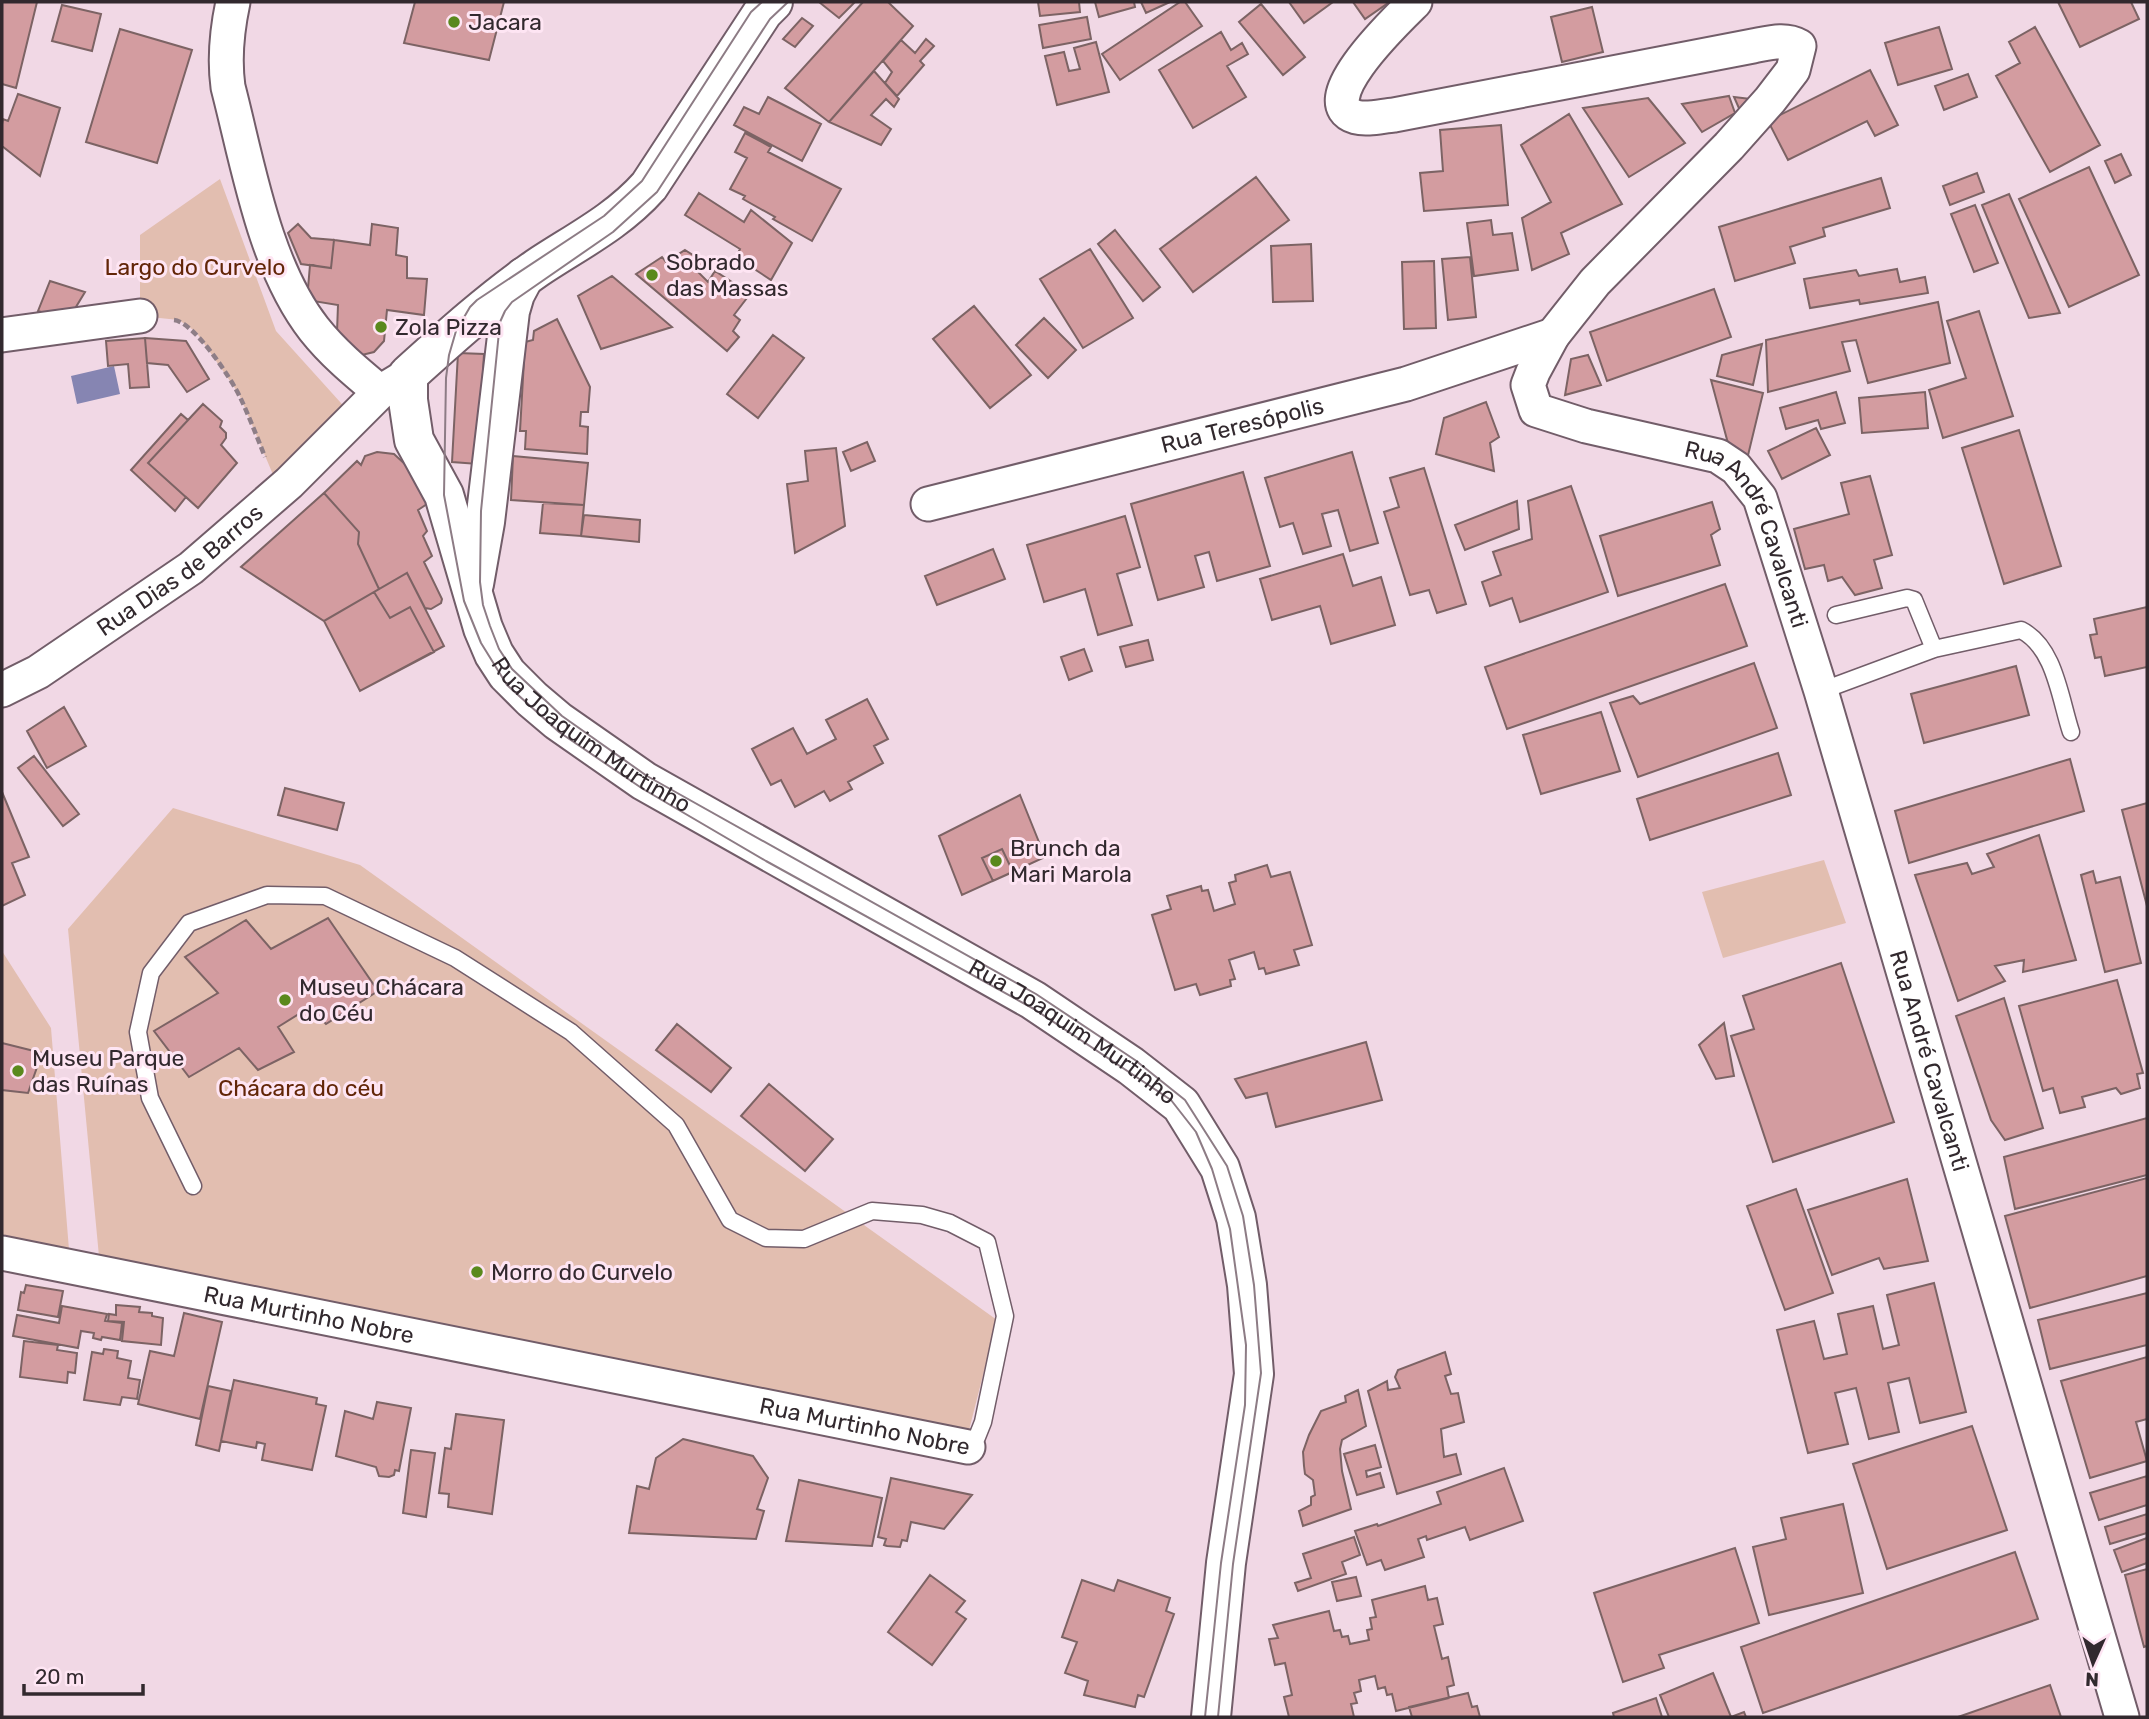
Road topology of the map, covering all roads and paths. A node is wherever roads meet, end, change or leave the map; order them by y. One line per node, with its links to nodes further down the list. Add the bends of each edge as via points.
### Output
1 (233, 2): 8 (street, via 227,31 228,87 274,257 292,294 334,352)
2 (774, 2): 4 (street, via 632,205)
3 (1415, 2): 7 (street, Rua André Cavalcanti, via 1368,51 1349,80 1341,98 1346,112 1356,117 1394,115 1753,46 1783,41 1799,46 1793,70 1770,100 1595,282)
4 (524, 277): 8 (street); 11 (street, Rua Joaquim Murtinho, via 510,311)
5 (140, 316): 6 (street); 9 (path, via 179,320 196,332 239,394)
6 (2, 335)
7 (1553, 335): 10 (street, Rua Teresópolis, via 1406,384); 15 (street, Rua André Cavalcanti, via 1528,385 1536,410 1718,456 1749,482 1760,498)
8 (394, 384): 9 (street, Rua Dias de Barros); 11 (street, Rua Joaquim Murtinho, via 408,400 414,440 444,495)
9 (279, 490): 14 (street, Rua Dias de Barros, via 191,568 38,671)
10 (928, 504)
11 (473, 590): 20 (street, Rua Joaquim Murtinho, via 494,654 507,674 558,721 644,781 1033,1000 1181,1105 1220,1168 1236,1218 1254,1374 1226,1563)
12 (1836, 615): 13 (lane, via 1914,600)
13 (1934, 649): 15 (lane); 16 (lane, via 2021,631 2035,637 2049,661)
14 (2, 690)
15 (1821, 691): 21 (street, Rua André Cavalcanti)
16 (2071, 732)
17 (193, 1186): 19 (lane, Rua Murtinho Nobre, via 150,1098 138,1032 151,973 189,923 267,895 324,896 455,958 571,1032 676,1125 730,1220 766,1238 804,1239 872,1211 922,1215 987,1242 1005,1316 983,1422)
18 (2, 1253): 19 (street, Rua Murtinho Nobre)
19 (968, 1447)
20 (1211, 1717)
21 (2122, 1717)

